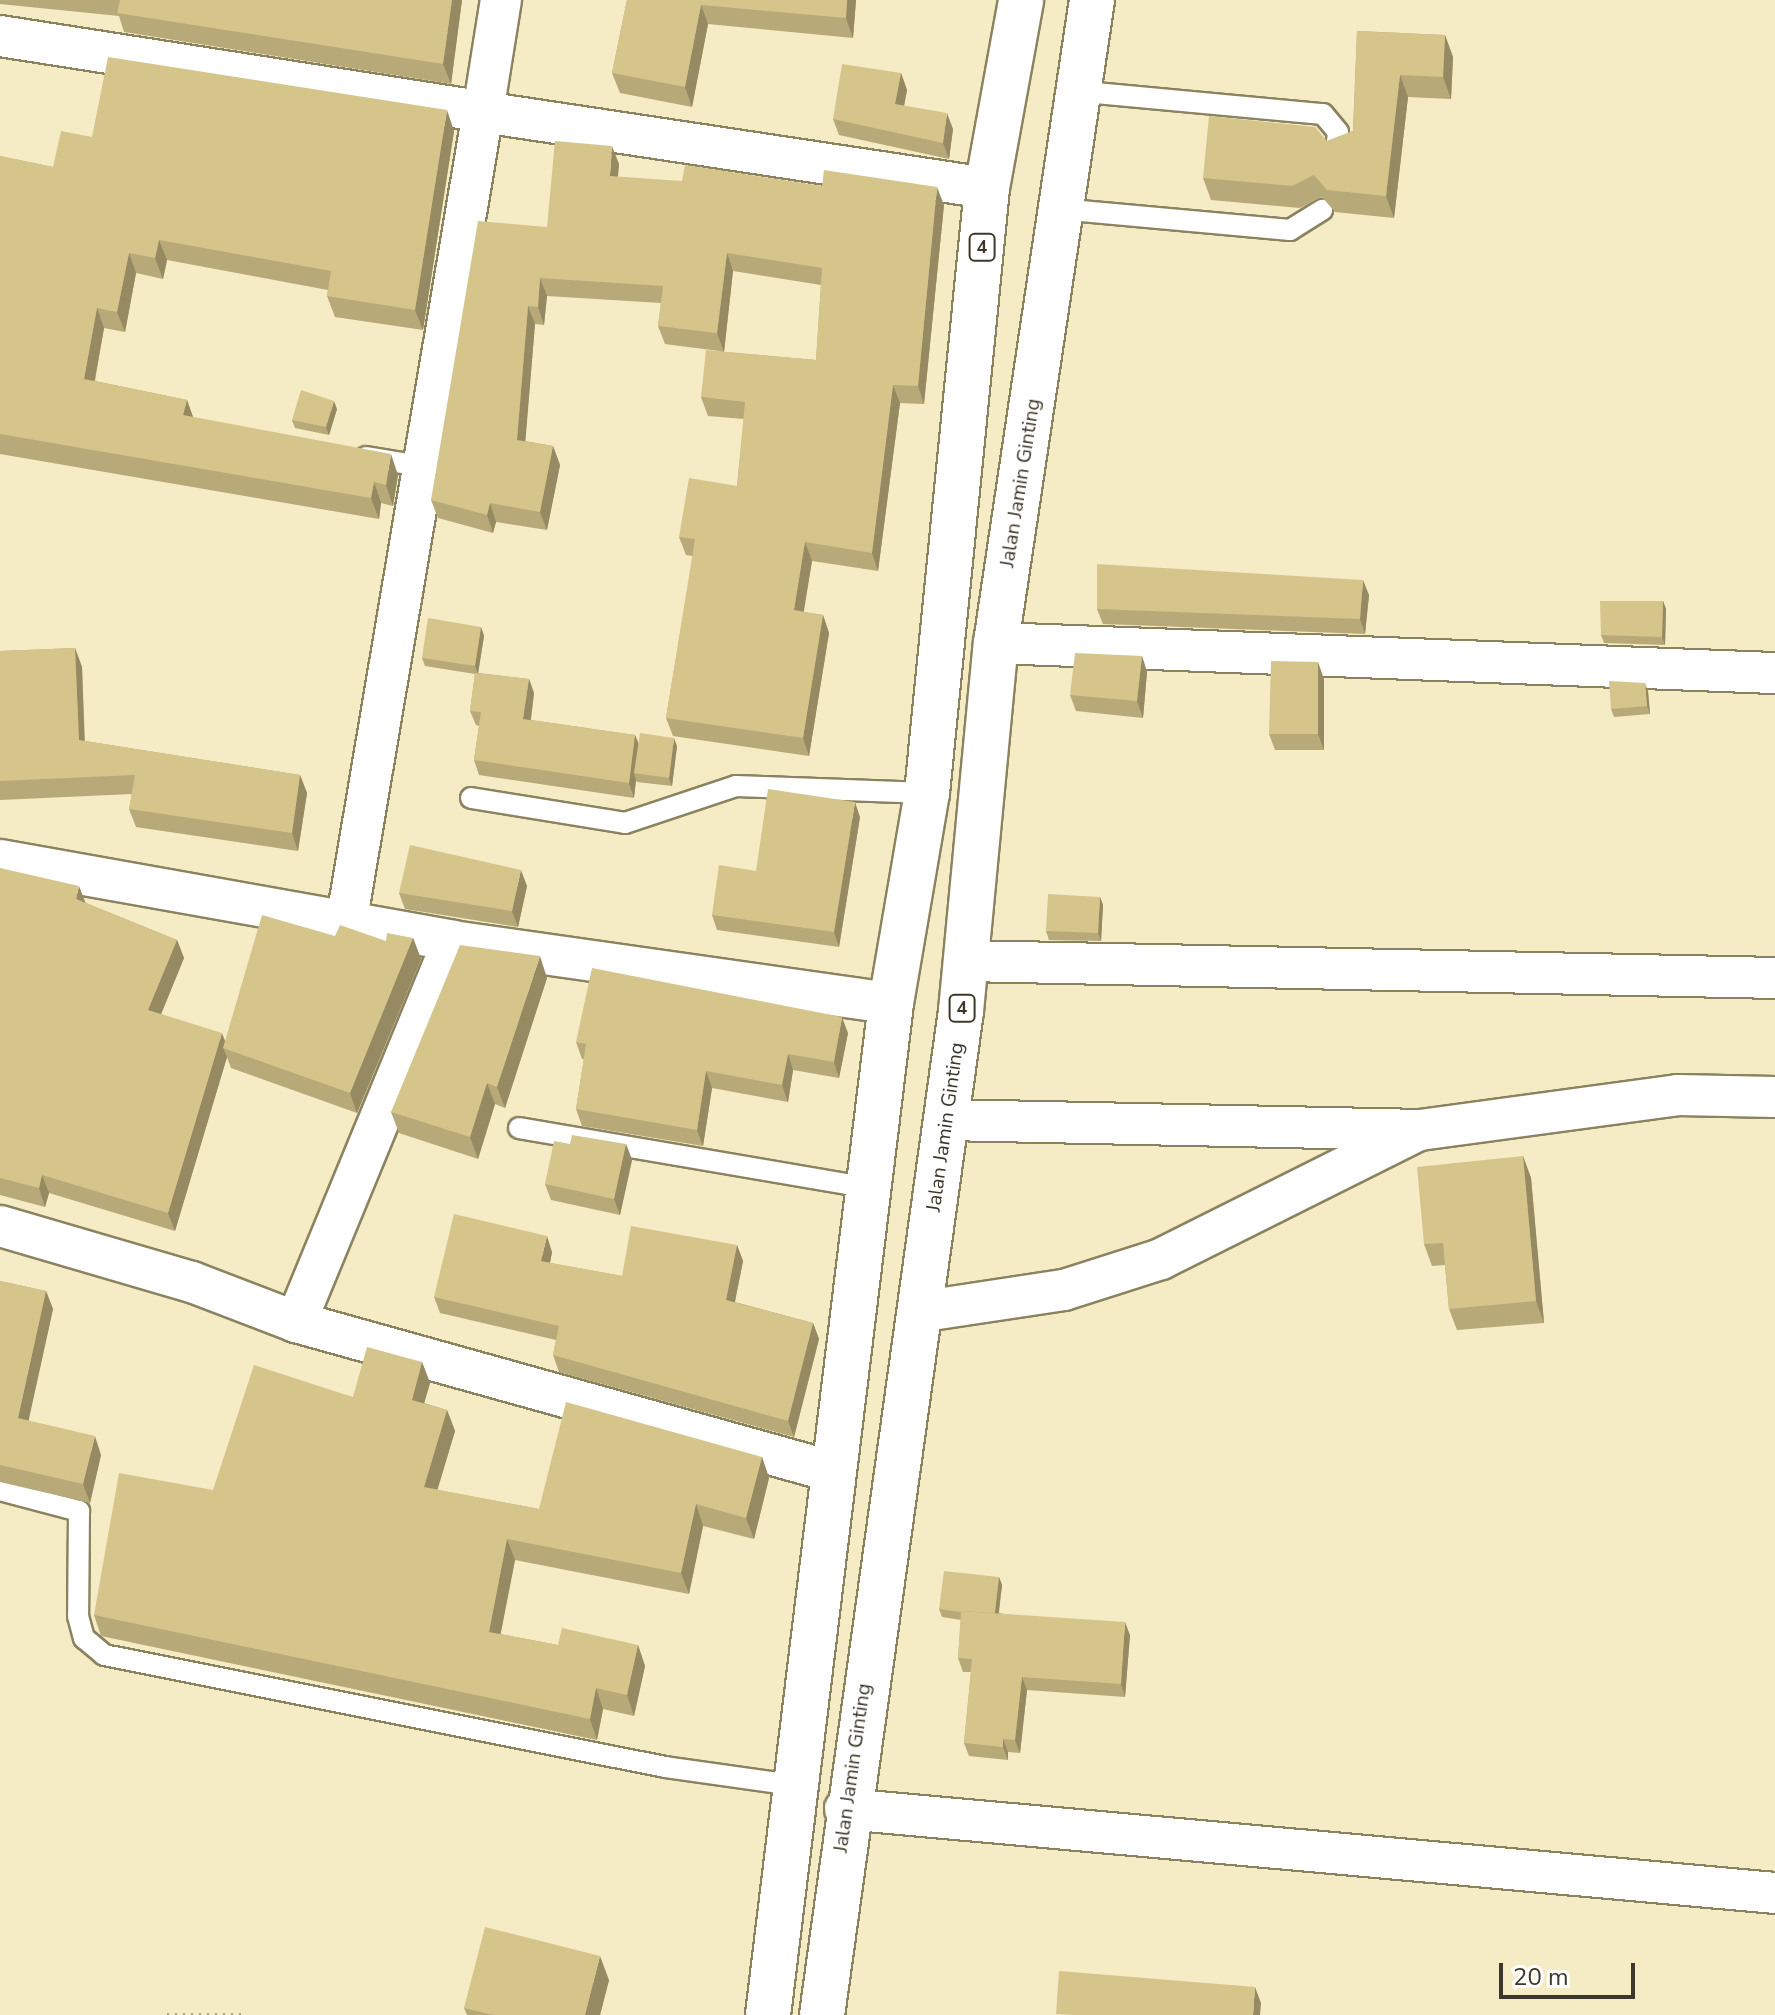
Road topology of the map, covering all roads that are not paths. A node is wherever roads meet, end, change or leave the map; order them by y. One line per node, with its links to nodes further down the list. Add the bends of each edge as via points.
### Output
1 (501, 0): 6 (street)
2 (1021, 0): 8 (highway, 4)
3 (1092, 0): 5 (highway, Jalan Jamin Ginting / 4)
4 (0, 36): 6 (street)
5 (1074, 91): 7 (lane, via 1323,114 1338,132); 9 (highway, Jalan Jamin Ginting / 4)
6 (483, 112): 8 (street); 12 (street)
7 (1336, 150)
8 (987, 188): 15 (highway, 4)
9 (1055, 209): 10 (lane, via 1290,230); 13 (highway, Jalan Jamin Ginting / 4)
10 (1322, 210)
11 (336, 451): 12 (lane)
12 (426, 467): 18 (street)
13 (996, 643): 14 (street); 20 (highway, Jalan Jamin Ginting / 4)
14 (1775, 673)
15 (927, 793): 16 (lane, via 736,786 625,823); 22 (highway, 4)
16 (471, 798)
17 (0, 860): 18 (street)
18 (347, 918): 19 (street)
19 (453, 941): 22 (street); 30 (street)
20 (966, 961): 21 (street); 24 (highway, Jalan Jamin Ginting / 4)
21 (1775, 978)
22 (891, 1003): 27 (highway, 4)
23 (1775, 1097): 26 (street, via 1678,1095)
24 (946, 1120): 26 (street); 29 (highway, Jalan Jamin Ginting / 4)
25 (519, 1128): 27 (lane)
26 (1420, 1130): 29 (street, via 1161,1259 1064,1290)
27 (869, 1188): 31 (highway, 4)
28 (0, 1226): 30 (street, via 192,1282)
29 (918, 1312): 34 (highway, Jalan Jamin Ginting / 4)
30 (296, 1322): 31 (street)
31 (834, 1472): 33 (highway, 4)
32 (0, 1490): 33 (lane, via 79,1511 78,1616 84,1638 104,1655 665,1767)
33 (800, 1786): 36 (highway, 4)
34 (845, 1809): 35 (street); 37 (highway, Jalan Jamin Ginting / 4)
35 (1775, 1893)
36 (768, 2015)
37 (822, 2015)

